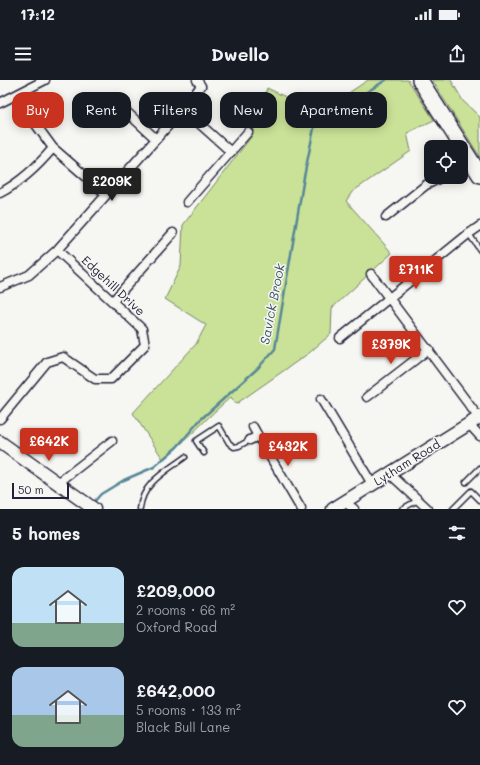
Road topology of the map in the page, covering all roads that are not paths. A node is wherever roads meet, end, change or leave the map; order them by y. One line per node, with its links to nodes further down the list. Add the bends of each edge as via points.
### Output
1 (45, 80): 4 (street)
2 (420, 80): 14 (highway)
3 (199, 83): 5 (street)
4 (22, 92)
5 (193, 92)
6 (12, 97): 7 (street)
7 (0, 103)
8 (131, 116): 13 (street)
9 (38, 128): 15 (street)
10 (166, 128): 13 (street)
11 (204, 128): 16 (street)
12 (248, 132): 16 (street)
13 (156, 139): 21 (street)
14 (452, 140)
15 (53, 148): 20 (street, via 39,165); 21 (street)
16 (231, 152): 22 (street)
17 (468, 166): 18 (highway)
18 (480, 175)
19 (428, 184): 23 (street)
20 (0, 193)
21 (106, 194): 27 (street)
22 (187, 202)
23 (386, 216)
24 (480, 226): 26 (street)
25 (173, 233): 32 (street)
26 (469, 234): 28 (lane); 31 (street)
27 (57, 250): 30 (street, via 29,275); 32 (street, Edgehill Drive)
28 (480, 250)
29 (371, 274): 31 (street)
30 (0, 287)
31 (390, 298): 33 (street); 34 (street)
32 (113, 301): 38 (street, Edgehill Drive, via 142,330 145,345 111,379 95,379 63,357 47,362)
33 (340, 338)
34 (428, 349): 35 (street); 37 (street)
35 (367, 397)
36 (321, 400): 52 (street)
37 (479, 417): 39 (street, Lytham Road)
38 (0, 419)
39 (468, 424): 42 (street); 49 (street, Lytham Road)
40 (253, 427): 41 (street)
41 (258, 436): 43 (street); 58 (street)
42 (480, 436)
43 (250, 440): 46 (lane, via 234,447 219,426 196,441)
44 (112, 441): 51 (street)
45 (0, 442): 51 (street)
46 (204, 453)
47 (185, 457): 57 (lane, via 151,483 141,497)
48 (480, 468): 50 (lane)
49 (390, 473): 52 (street, Lytham Road); 53 (street)
50 (466, 482)
51 (58, 483): 56 (street)
52 (372, 484): 55 (street, Lytham Road)
53 (418, 500): 60 (lane); 61 (street)
54 (480, 500): 62 (lane, via 471,491)
55 (349, 505): 59 (street, Lytham Road)
56 (89, 506)
57 (140, 509)
58 (301, 509)
59 (333, 509)
60 (402, 509)
61 (428, 509)
62 (453, 509)

